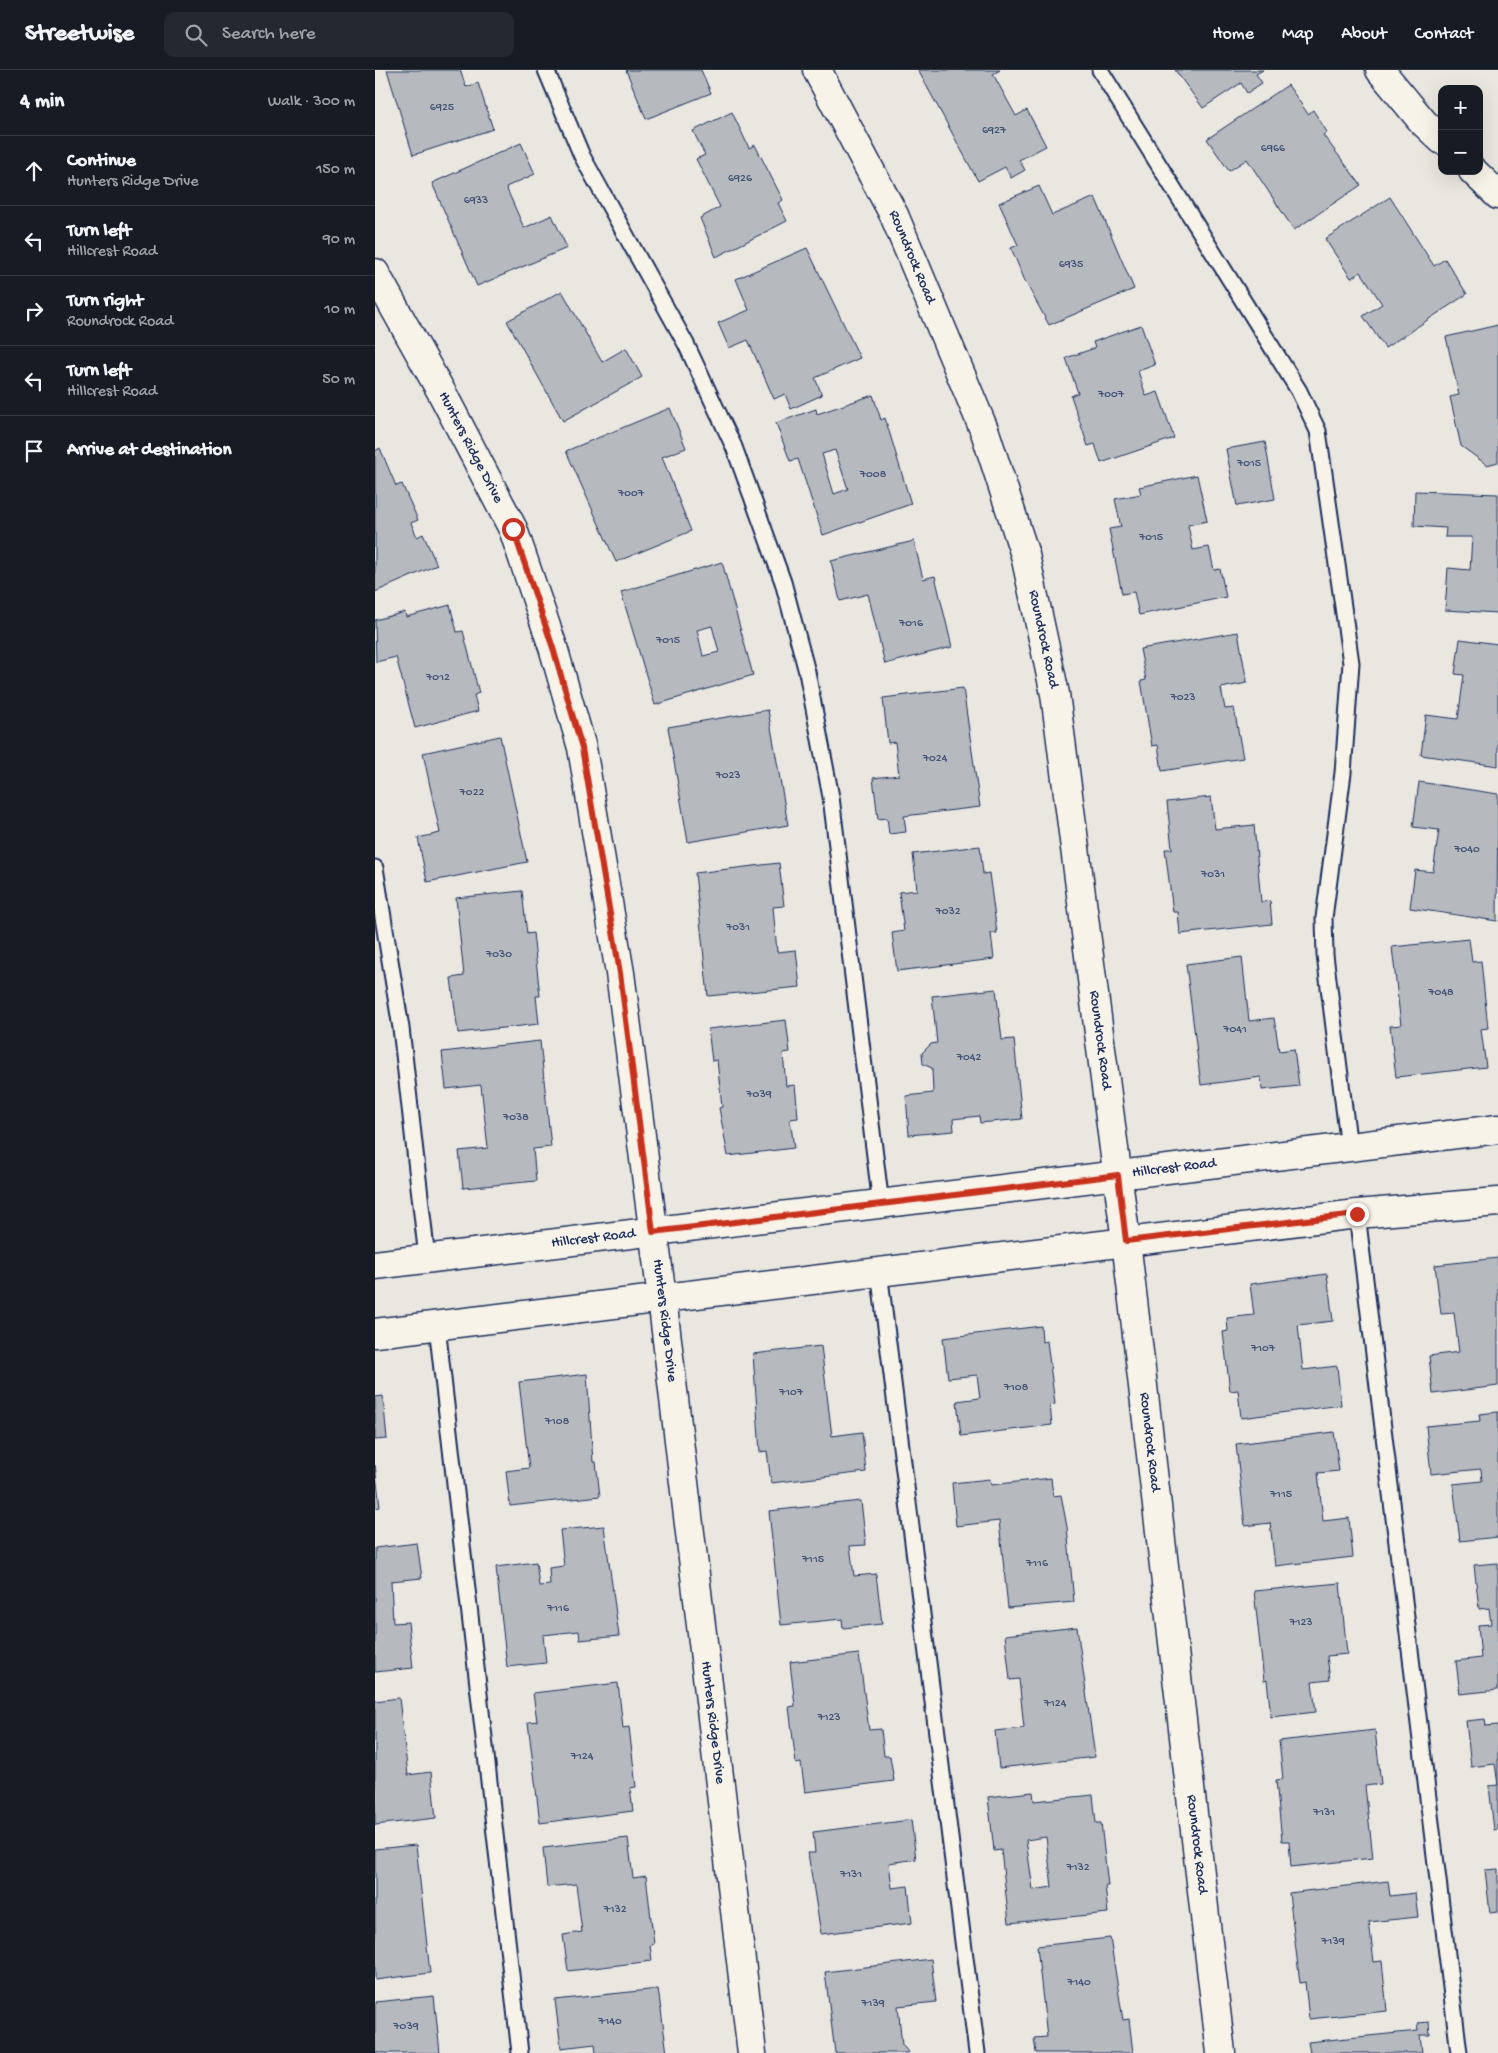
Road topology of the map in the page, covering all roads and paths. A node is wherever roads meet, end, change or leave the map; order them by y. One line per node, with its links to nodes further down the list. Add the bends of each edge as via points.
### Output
1 (546, 70): 14 (lane, via 582,156 694,361 734,447 783,582 807,672 831,797)
2 (817, 70): 12 (street, Roundrock Road, via 894,215 985,432 1025,555 1055,694)
3 (1100, 70): 11 (lane, via 1299,391 1318,431 1351,663 1343,773 1324,918 1325,955)
4 (1380, 70): 5 (street)
5 (1438, 136)
6 (1477, 175): 7 (street)
7 (1498, 195)
8 (375, 273): 16 (street, Hunters Ridge Drive, via 443,393 513,529 553,648 585,767 620,973)
9 (375, 868): 18 (lane, via 401,1028)
10 (1498, 1129): 11 (street, Hillcrest Road)
11 (1349, 1148): 12 (street, Hillcrest Road)
12 (1118, 1175): 14 (street, Hillcrest Road); 17 (street, Roundrock Road)
13 (1498, 1202): 15 (street)
14 (881, 1205): 16 (street, Hillcrest Road)
15 (1357, 1214): 17 (street); 28 (lane)
16 (653, 1232): 18 (street, Hillcrest Road); 21 (street, Hunters Ridge Drive)
17 (1126, 1241): 20 (street); 27 (street, Roundrock Road)
18 (427, 1258): 19 (street, Hillcrest Road)
19 (375, 1265)
20 (879, 1271): 21 (street); 26 (lane)
21 (662, 1298): 22 (street); 25 (street, Hunters Ridge Drive)
22 (437, 1326): 23 (street); 24 (lane)
23 (375, 1333)
24 (520, 2053)
25 (752, 2053)
26 (977, 2053)
27 (1221, 2053)
28 (1459, 2053)

